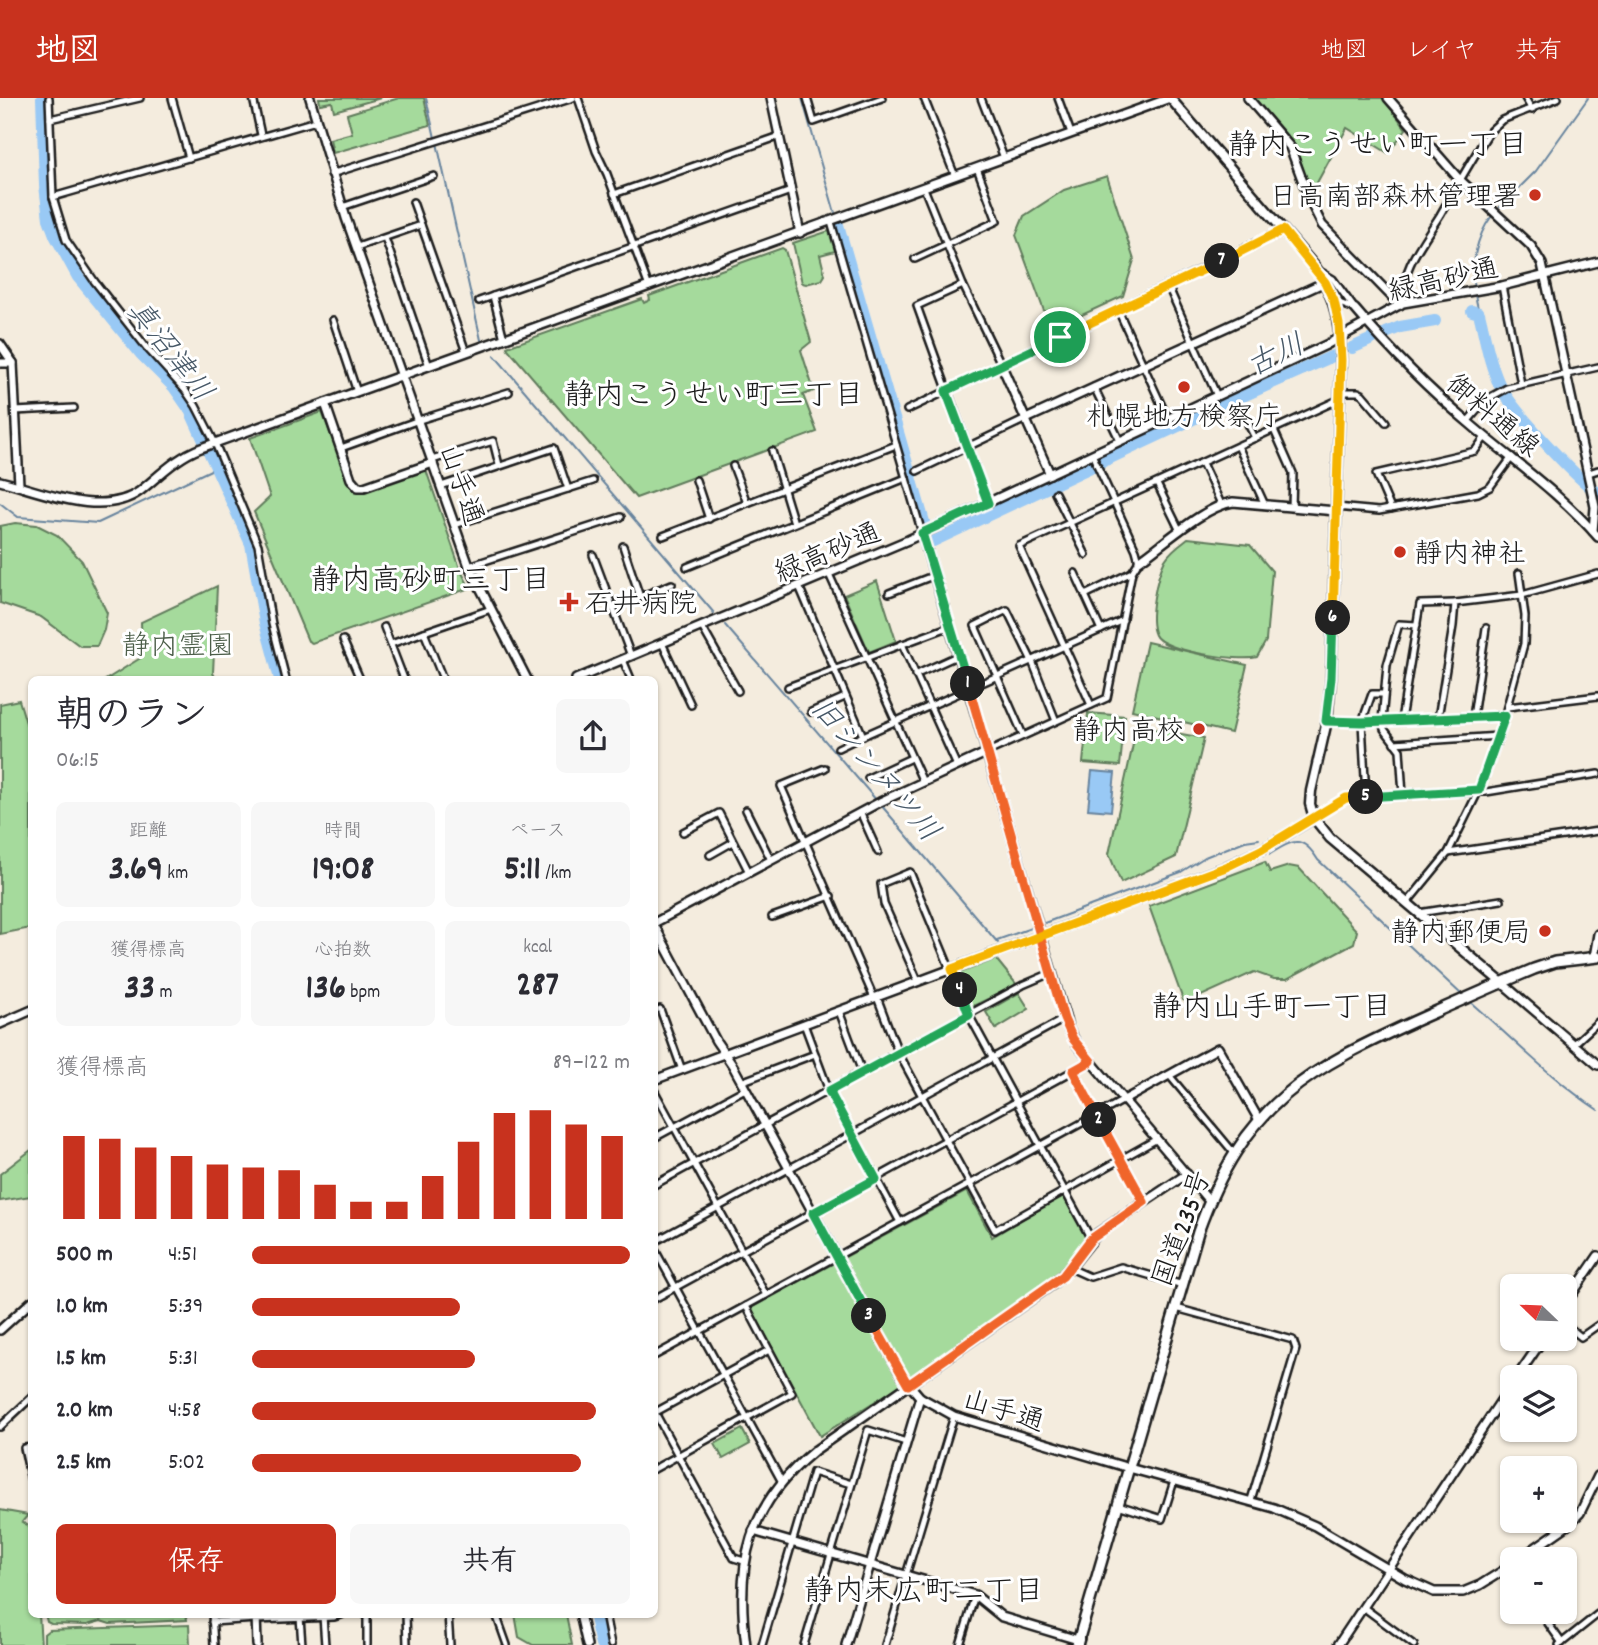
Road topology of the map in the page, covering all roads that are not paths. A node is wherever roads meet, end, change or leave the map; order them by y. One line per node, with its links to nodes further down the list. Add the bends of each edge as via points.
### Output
1 (49, 98): 19 (street)
2 (140, 98): 19 (street)
3 (172, 98): 24 (street)
4 (253, 98): 22 (street)
5 (310, 98): 20 (street, 山手通)
6 (576, 98): 27 (street); 33 (street)
7 (771, 98): 23 (street)
8 (807, 98): 9 (street, via 814,122)
9 (882, 98)
10 (924, 98): 29 (street)
11 (981, 98): 25 (street)
12 (1058, 98): 21 (street)
13 (1170, 98): 21 (street); 39 (main road)
14 (1248, 98): 57 (street, via 1290,147 1322,225)
15 (1388, 98): 30 (street)
16 (1525, 98): 18 (street)
17 (1558, 98): 18 (street)
18 (1532, 110): 30 (street, via 1502,120 1490,131)
19 (50, 119): 34 (street)
20 (316, 121): 22 (street); 27 (street, 山手通)
21 (1071, 133): 25 (street)
22 (261, 135): 24 (street)
23 (780, 136): 32 (street); 33 (street)
24 (189, 158): 34 (street)
25 (1004, 159): 26 (street)
26 (977, 169): 29 (street); 43 (street, via 997,221)
27 (331, 174): 36 (street, 山手通)
28 (434, 176): 36 (street)
29 (956, 176): 31 (street)
30 (1460, 179): 48 (street, via 1531,246); 57 (street, via 1412,262)
31 (925, 188): 37 (street); 43 (street)
32 (791, 191): 40 (street); 42 (street)
33 (614, 194): 42 (street)
34 (53, 197): 96 (street, via 60,225 75,254 185,390)
35 (413, 202): 38 (street)
36 (342, 207): 44 (street, 山手通)
37 (831, 222): 40 (street); 97 (street)
38 (421, 225): 41 (street); 66 (street)
39 (1283, 230): 47 (main road); 51 (street)
40 (800, 233): 53 (street)
41 (385, 238): 44 (street); 71 (street)
42 (633, 246): 53 (street); 54 (street)
43 (948, 246): 45 (street); 50 (street)
44 (356, 247): 74 (street, 山手通)
45 (915, 259)
46 (1598, 264): 48 (street, 緑高砂通)
47 (1316, 268): 49 (main road); 58 (street, via 1333,279)
48 (1546, 276): 52 (street, 緑高砂通); 73 (street)
49 (1325, 282): 56 (main road); 64 (street)
50 (963, 285): 69 (street); 77 (street, via 916,306)
51 (1168, 286): 59 (street); 64 (street)
52 (1502, 286): 57 (street, 緑高砂通); 75 (street)
53 (649, 287): 63 (street)
54 (493, 296): 55 (street); 63 (street)
55 (480, 301)
56 (1334, 301): 58 (street); 62 (main road)
57 (1401, 304): 61 (street, 緑高砂通)
58 (1355, 309): 61 (street, 御料通線)
59 (1118, 310): 69 (street); 70 (street)
60 (333, 320): 78 (street)
61 (1366, 322): 62 (street, 緑高砂通); 91 (street, 御料通線)
62 (1340, 337): 80 (street, 緑高砂通); 81 (main road)
63 (504, 338): 66 (street)
64 (1194, 341): 70 (street); 80 (street)
65 (0, 344): 68 (street)
66 (466, 352): 71 (street)
67 (0, 363): 68 (street)
68 (13, 363): 86 (street)
69 (1001, 364): 77 (street); 87 (street)
70 (1143, 365): 76 (street); 88 (street)
71 (429, 366): 74 (street)
72 (1598, 367): 73 (street)
73 (1567, 374): 75 (street); 112 (street)
74 (402, 375): 78 (street); 89 (street, 山手通)
75 (1521, 384): 91 (street, via 1487,399)
76 (1094, 387): 87 (street); 95 (street)
77 (946, 391): 85 (street); 99 (street)
78 (357, 392): 82 (street)
79 (509, 392): 89 (street)
80 (1217, 396): 88 (street, 緑高砂通)
81 (1340, 396): 90 (street, via 1362,394); 92 (street); 128 (main road)
82 (325, 403): 96 (street); 100 (street)
83 (1239, 406): 94 (street)
84 (74, 408): 86 (street)
85 (907, 410)
86 (15, 411): 117 (street)
87 (1026, 419): 99 (street); 110 (street)
88 (1168, 419): 95 (street, 緑高砂通)
89 (419, 420): 100 (street); 103 (street, 山手通)
90 (1386, 422)
91 (1467, 422): 93 (street, 御料通線)
92 (1274, 430): 94 (street); 127 (street, via 1293,472)
93 (1485, 437): 102 (street, 御料通線); 129 (street, via 1475,451 1376,474)
94 (1255, 439): 98 (street)
95 (1119, 441): 104 (street, 緑高砂通)
96 (213, 444): 117 (street, via 177,460 138,492 115,503 93,504); 179 (street, via 258,545)
97 (896, 445): 111 (street); 120 (street)
98 (1238, 446): 105 (street); 126 (street)
99 (967, 447): 109 (street); 123 (street)
100 (341, 448): 103 (street, via 351,479 364,488)
101 (772, 451): 120 (street)
102 (1512, 457): 129 (street, via 1490,487 1478,493); 137 (street, 御料通線)
103 (433, 461): 106 (street, via 493,440); 118 (street, 山手通)
104 (1095, 461): 110 (street, 緑高砂通); 124 (street)
105 (1202, 463): 116 (street); 125 (street)
106 (499, 465): 118 (street); 119 (street, via 554,448)
107 (733, 466): 122 (street)
108 (1598, 470): 112 (street)
109 (917, 471)
110 (1050, 474): 123 (street, 緑高砂通)
111 (906, 478): 132 (street); 136 (street)
112 (1591, 478): 137 (street)
113 (696, 480): 131 (street)
114 (0, 481): 117 (street)
115 (593, 481): 119 (street)
116 (1157, 484): 124 (street); 135 (street)
117 (19, 485)
118 (441, 486): 134 (street, 山手通)
119 (568, 489): 134 (street)
120 (783, 489): 122 (street); 132 (street)
121 (1055, 493): 133 (street)
122 (747, 503): 131 (street)
123 (988, 503): 136 (street, 緑高砂通)
124 (1114, 503): 133 (street); 142 (street)
125 (1222, 504): 126 (street); 135 (street)
126 (1265, 505): 127 (street)
127 (1292, 507): 128 (street)
128 (1336, 509): 129 (street); 203 (main road)
129 (1391, 509)
130 (621, 517): 143 (street)
131 (709, 519): 138 (street)
132 (794, 523): 144 (street)
133 (1070, 523): 141 (street); 172 (street, via 1019,546)
134 (454, 525): 143 (street, 山手通)
135 (1180, 532): 142 (street)
136 (922, 533): 148 (street, 緑高砂通); 150 (street)
137 (1595, 534)
138 (663, 536)
139 (623, 547): 156 (street)
140 (593, 555): 158 (street)
141 (1086, 555)
142 (1139, 562): 145 (street)
143 (469, 566): 159 (street, 山手通)
144 (687, 567)
145 (1132, 572): 154 (street); 160 (street)
146 (1075, 573): 154 (street)
147 (1519, 573): 155 (street)
148 (829, 574): 152 (street, 緑高砂通); 174 (street)
149 (1598, 574): 155 (street)
150 (936, 575): 153 (street); 162 (street)
151 (672, 584): 156 (street)
152 (799, 586): 164 (street, 緑高砂通); 177 (street)
153 (889, 593)
154 (1085, 594): 166 (street)
155 (1522, 596): 157 (street); 196 (street, via 1524,644)
156 (640, 597): 158 (street)
157 (1455, 603): 161 (street, via 1420,604); 200 (street)
158 (614, 608): 175 (street)
159 (491, 609): 167 (street); 183 (street, 山手通)
160 (1123, 620): 166 (street); 194 (street, via 1107,698)
161 (1417, 625): 190 (street, via 1399,624); 201 (street)
162 (951, 626): 171 (street); 173 (street)
163 (384, 627): 170 (street)
164 (702, 627): 169 (street, 緑高砂通); 189 (street)
165 (1486, 628): 199 (street)
166 (1101, 629): 172 (street)
167 (424, 632): 170 (street); 182 (street)
168 (343, 640): 180 (street)
169 (662, 643): 175 (street, 緑高砂通); 193 (street)
170 (391, 644): 181 (street)
171 (902, 644): 174 (street); 178 (street)
172 (1064, 646): 176 (street); 194 (street)
173 (959, 655): 178 (street); 188 (street)
174 (867, 657): 177 (street); 205 (street)
175 (627, 658): 184 (street, 緑高砂通); 185 (street)
176 (1032, 660): 186 (street); 186 (street, via 1007,610 975,626); 202 (street)
177 (833, 670): 187 (street); 192 (street)
178 (915, 675): 195 (street)
179 (285, 676)
180 (359, 676)
181 (403, 676)
182 (442, 676)
183 (525, 676)
184 (585, 676)
185 (630, 676)
186 (999, 676): 188 (street); 207 (street)
187 (788, 687)
188 (969, 689): 195 (street); 212 (street)
189 (738, 691)
190 (1384, 694): 204 (street); 206 (street, via 1372,694)
191 (1598, 696): 196 (street)
192 (845, 697): 197 (street); 208 (street)
193 (691, 705)
194 (1091, 705): 202 (street)
195 (930, 706): 205 (street); 214 (street)
196 (1508, 707): 198 (street)
197 (811, 712)
198 (1505, 716): 199 (street); 209 (street)
199 (1473, 717): 200 (street)
200 (1438, 718): 201 (street)
201 (1401, 720): 204 (street)
202 (1056, 721): 207 (street)
203 (1326, 721): 206 (street); 224 (main road, via 1311,791)
204 (1382, 721): 206 (street); 210 (street)
205 (895, 722): 208 (street); 213 (street)
206 (1362, 722): 221 (street)
207 (1023, 735): 212 (street)
208 (863, 736): 211 (street)
209 (1499, 736): 210 (street); 219 (street)
210 (1394, 743): 220 (street, via 1400,750)
211 (838, 748)
212 (988, 752): 214 (street); 240 (street)
213 (911, 758): 217 (street); 218 (street)
214 (957, 766): 218 (street)
215 (825, 768): 227 (street, via 781,786)
216 (1598, 774): 219 (street)
217 (868, 778)
218 (923, 782): 223 (street)
219 (1479, 790): 220 (street); 230 (street)
220 (1403, 794): 221 (street)
221 (1366, 797): 224 (street, via 1346,798)
222 (746, 810): 232 (street)
223 (860, 812): 227 (street); 229 (street)
224 (1314, 818): 236 (main road, via 1330,838); 240 (street, via 1244,859)
225 (1598, 831): 230 (street)
226 (683, 832): 228 (street, via 719,813)
227 (806, 841): 232 (street); 234 (street)
228 (733, 842): 231 (street); 233 (street)
229 (878, 852)
230 (1448, 853): 236 (street)
231 (709, 855)
232 (771, 860): 233 (street)
233 (749, 872): 239 (street)
234 (831, 896): 238 (street); 248 (street)
235 (1501, 900): 237 (street)
236 (1407, 903): 237 (main road)
237 (1419, 914): 247 (main road)
238 (772, 917)
239 (658, 922)
240 (1038, 929): 244 (street); 245 (street)
241 (658, 931): 259 (street, 山手通)
242 (1598, 934): 243 (street)
243 (1596, 957): 247 (highway, 国道235号, via 1555,962)
244 (952, 969): 246 (street); 246 (street, via 910,872 881,884 884,904); 252 (street)
245 (1051, 973): 252 (street); 253 (street)
246 (918, 981): 248 (street)
247 (1501, 982): 257 (street); 276 (highway, 国道235号, via 1325,1065)
248 (876, 997): 250 (street); 258 (street)
249 (660, 1009): 264 (street)
250 (839, 1011): 256 (street); 266 (street)
251 (28, 1012): 255 (street)
252 (969, 1015): 258 (street); 261 (street)
253 (1064, 1019): 261 (street); 262 (street)
254 (1598, 1022): 257 (street)
255 (0, 1024)
256 (804, 1024): 259 (street); 260 (street)
257 (1574, 1044): 263 (street)
258 (898, 1052): 266 (street); 271 (street)
259 (725, 1054): 264 (street); 269 (street, 山手通)
260 (815, 1054): 269 (street); 270 (street)
261 (992, 1058): 271 (street); 274 (street)
262 (1091, 1061): 265 (street); 273 (street)
263 (1598, 1065)
264 (682, 1070): 268 (street)
265 (1073, 1071): 274 (street); 275 (street)
266 (862, 1072): 270 (street)
267 (1168, 1075): 273 (street); 276 (street, via 1218,1048); 284 (street)
268 (658, 1079)
269 (743, 1085): 277 (street, 山手通); 278 (street)
270 (829, 1091): 277 (street); 279 (street)
271 (922, 1096): 279 (street); 282 (street)
272 (658, 1097): 278 (street)
273 (1124, 1100): 275 (street); 281 (street)
274 (1016, 1102): 282 (street); 283 (street)
275 (1097, 1115): 283 (street); 285 (street)
276 (1259, 1120): 284 (highway, 国道235号)
277 (765, 1126): 286 (street); 287 (street, 山手通)
278 (675, 1127): 280 (street); 286 (street)
279 (852, 1134): 287 (street); 289 (street)
280 (658, 1136)
281 (1157, 1139): 285 (street); 288 (street)
282 (946, 1140): 289 (street); 291 (street)
283 (1041, 1146): 291 (street); 292 (street)
284 (1234, 1153): 293 (highway, 国道235号)
285 (1120, 1159): 292 (street); 294 (street)
286 (695, 1163): 290 (street); 295 (street)
287 (789, 1169): 295 (street); 296 (street, 山手通)
288 (1186, 1174): 293 (street); 294 (street)
289 (876, 1179): 296 (street); 297 (street)
290 (658, 1183)
291 (970, 1185): 292 (street, via 995,1230); 297 (street)
292 (1064, 1189): 298 (street)
293 (1209, 1201): 306 (highway, 国道235号)
294 (1144, 1202): 298 (street)
295 (719, 1206): 299 (street); 300 (street)
296 (813, 1213): 300 (street); 303 (street, 山手通)
297 (900, 1222): 303 (street)
298 (1091, 1239): 305 (street)
299 (658, 1240)
300 (743, 1251): 307 (street); 309 (street)
301 (658, 1255): 307 (street)
302 (1598, 1256): 304 (street)
303 (836, 1257): 309 (street); 321 (street, 山手通)
304 (1595, 1266): 308 (street)
305 (1070, 1268): 306 (street, via 1090,1277 1121,1267); 321 (street)
306 (1183, 1285): 313 (highway, 国道235号)
307 (676, 1287): 310 (street); 316 (street)
308 (1577, 1289)
309 (766, 1295): 312 (street)
310 (658, 1297)
311 (28, 1305): 315 (street)
312 (746, 1306): 316 (street); 318 (street)
313 (1176, 1308): 335 (highway, 国道235号); 340 (street, via 1293,1340 1296,1349)
314 (1598, 1325): 317 (street, via 1581,1337)
315 (0, 1330)
316 (700, 1332): 319 (street); 320 (street)
317 (1577, 1334)
318 (769, 1350): 320 (street); 328 (street, via 792,1393)
319 (658, 1354)
320 (724, 1375): 325 (street); 328 (street)
321 (908, 1385): 322 (street, 山手通); 338 (street, via 814,1451)
322 (920, 1398): 326 (street, 山手通); 330 (street)
323 (28, 1401): 329 (street)
324 (1500, 1402): 348 (street)
325 (658, 1410)
326 (954, 1416): 335 (street, 山手通); 350 (street)
327 (658, 1418): 332 (street)
328 (747, 1418): 332 (street); 338 (street)
329 (0, 1427)
330 (906, 1442): 339 (street, via 868,1430); 347 (street)
331 (28, 1448): 333 (street, via 24,1448)
332 (678, 1456): 334 (street); 346 (street, via 734,1558)
333 (28, 1466)
334 (658, 1467)
335 (1129, 1468): 337 (street, 山手通); 341 (highway, 国道235号)
336 (1598, 1476): 344 (street, via 1580,1513)
337 (1174, 1481): 340 (street, 山手通); 341 (street, via 1162,1519)
338 (782, 1482): 342 (street)
339 (851, 1484): 343 (street, via 813,1472); 345 (street)
340 (1251, 1500): 348 (street, 山手通, via 1315,1527)
341 (1118, 1505): 367 (highway, 国道235号)
342 (753, 1531): 343 (street); 346 (street)
343 (792, 1542): 345 (street); 380 (street)
344 (1537, 1547)
345 (831, 1554): 347 (street); 381 (street)
346 (744, 1561): 379 (street, via 741,1603)
347 (870, 1566): 350 (street); 382 (street)
348 (1389, 1569): 349 (street, 山手通, via 1434,1592 1449,1594); 352 (street)
349 (1500, 1574)
350 (906, 1576): 351 (street); 383 (street)
351 (975, 1595): 367 (street, via 1002,1617); 384 (street)
352 (1363, 1606): 385 (street); 386 (street)
353 (1598, 1615): 368 (street)
354 (212, 1618): 365 (street)
355 (241, 1618): 365 (street)
356 (256, 1618): 370 (street)
357 (300, 1618): 371 (street)
358 (323, 1618): 372 (street)
359 (367, 1618): 373 (street)
360 (405, 1618): 374 (street)
361 (448, 1618): 375 (street)
362 (498, 1618): 376 (street)
363 (581, 1618): 377 (street)
364 (606, 1618): 378 (street)
365 (212, 1622): 369 (street)
366 (1548, 1624): 368 (street)
367 (1077, 1643)
368 (1561, 1644)
369 (214, 1645)
370 (257, 1645)
371 (302, 1645)
372 (325, 1645)
373 (367, 1645)
374 (407, 1645)
375 (450, 1645)
376 (508, 1645)
377 (587, 1645)
378 (611, 1645)
379 (746, 1645)
380 (762, 1645)
381 (804, 1645)
382 (846, 1645)
383 (886, 1645)
384 (960, 1645)
385 (1338, 1645)
386 (1414, 1645)

